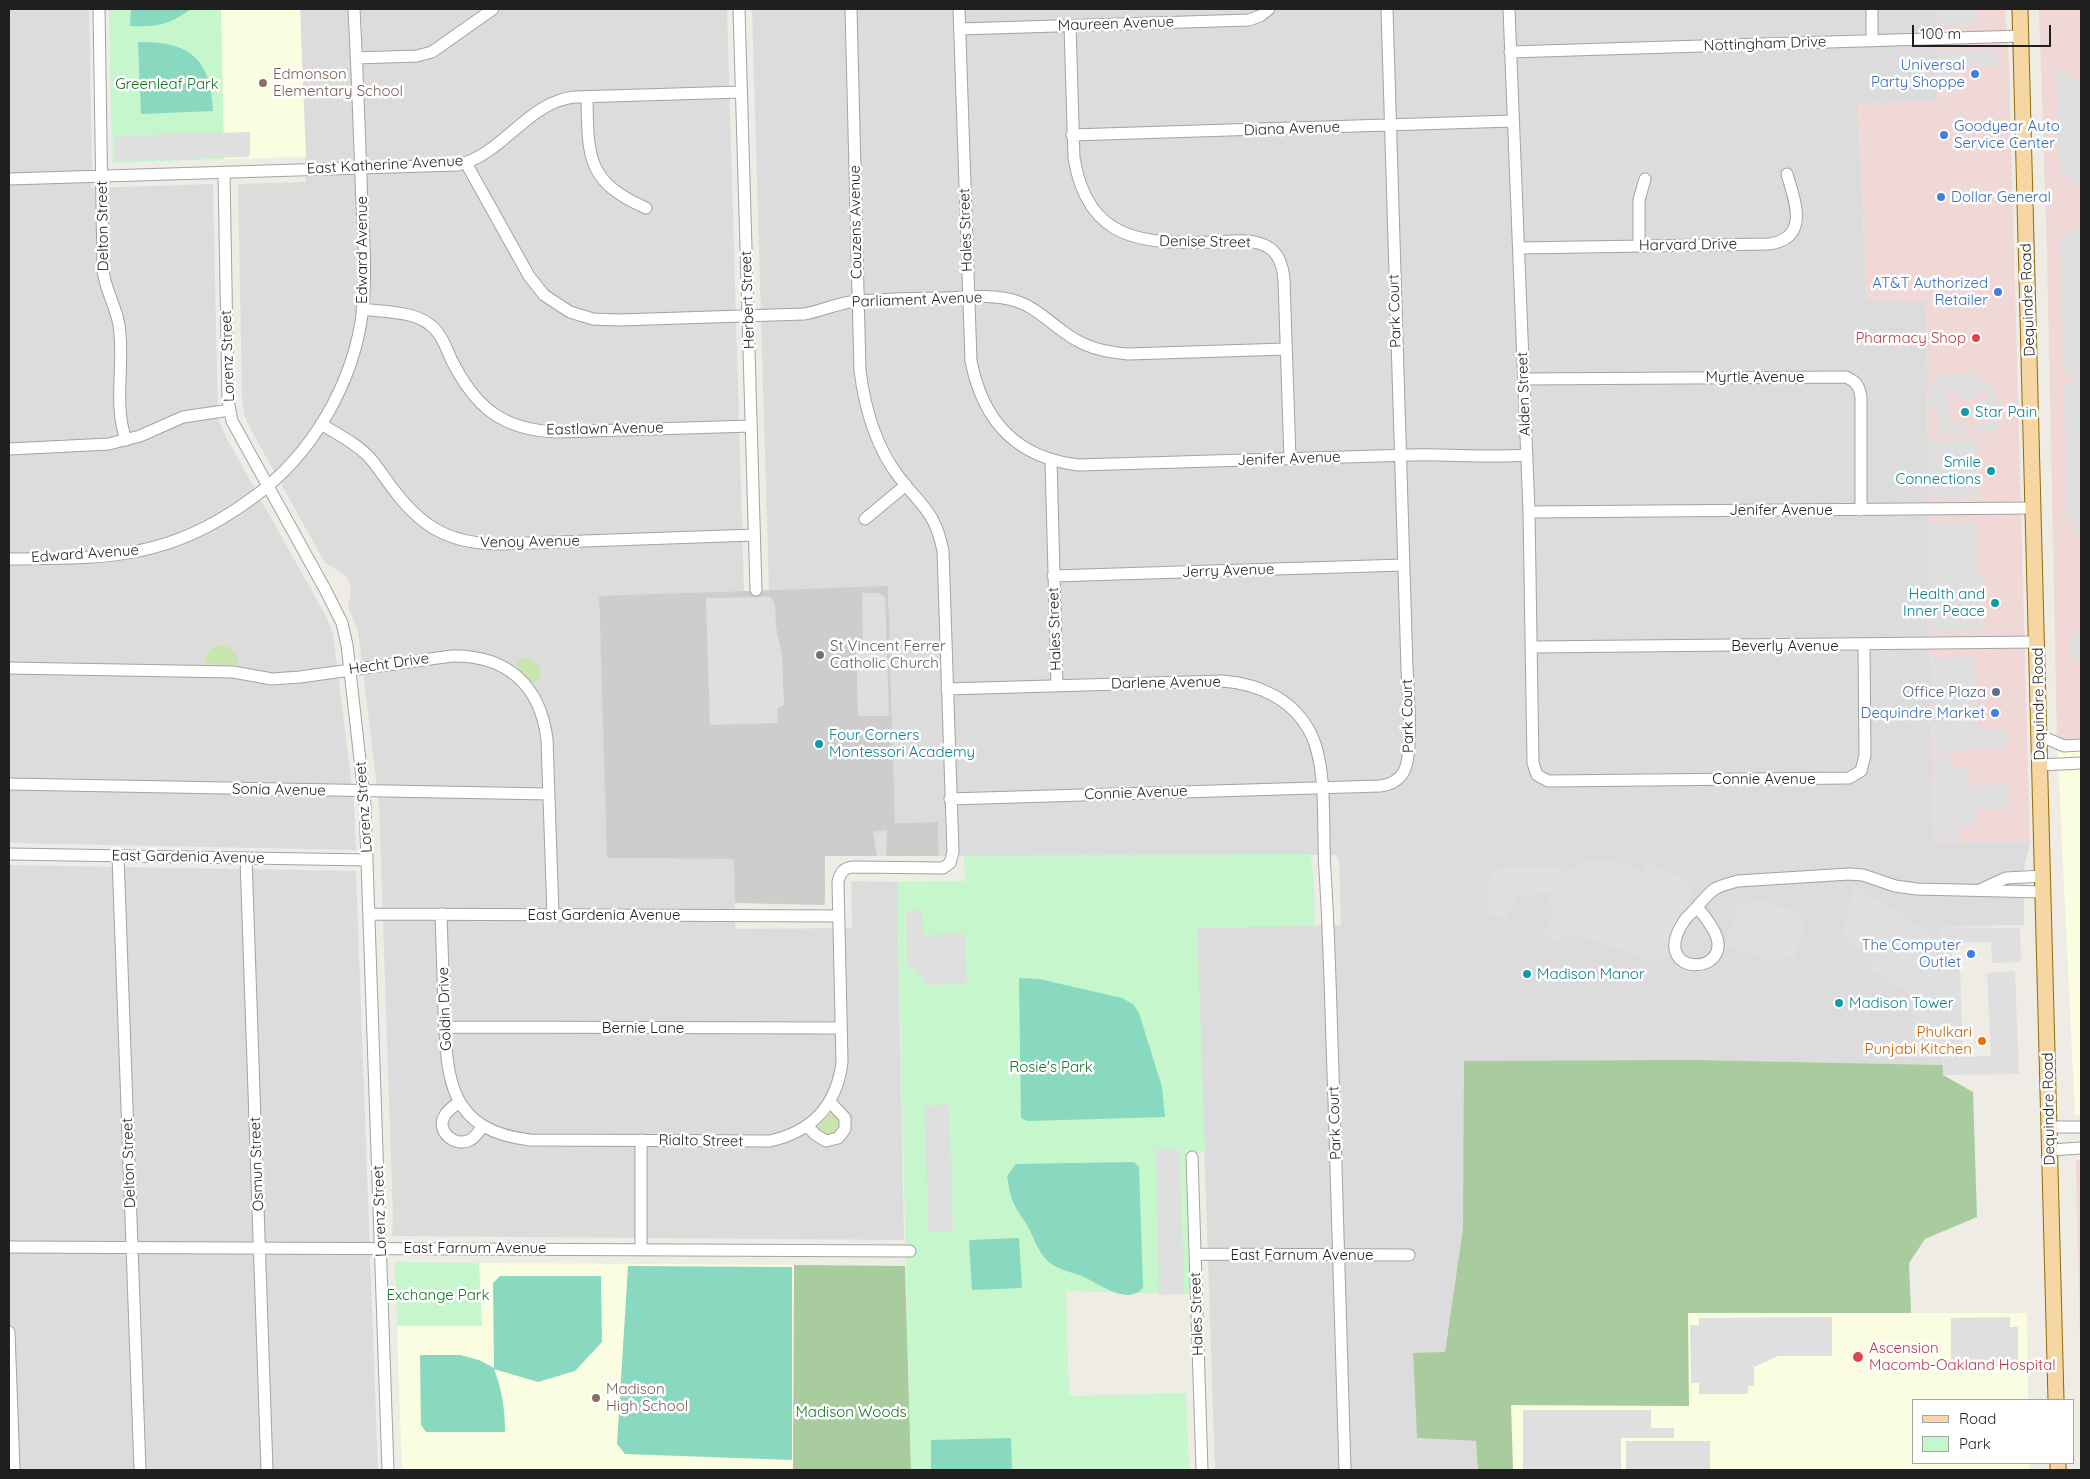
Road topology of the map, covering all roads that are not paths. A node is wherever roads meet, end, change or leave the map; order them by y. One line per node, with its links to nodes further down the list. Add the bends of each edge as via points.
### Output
1 (99, 9): 27 (street, Delton Street)
2 (354, 9): 17 (street, Edward Avenue)
3 (739, 9): 18 (street, Herbert Street)
4 (851, 9): 34 (street, Couzens Avenue)
5 (959, 9): 13 (street, Hales Street)
6 (1269, 9): 12 (street, Maureen Avenue, via 1249,20)
7 (1387, 9): 21 (street, Park Court)
8 (1509, 9): 16 (street, Alden Street)
9 (1872, 9): 15 (street)
10 (2020, 9): 14 (main road, Dequindre Road)
11 (489, 10): 17 (street, via 445,45 426,55)
12 (1070, 25): 13 (street, Maureen Avenue); 22 (street, Denise Street)
13 (960, 29): 33 (street, Hales Street)
14 (2021, 36): 15 (street, Nottingham Drive); 50 (main road, Dequindre Road)
15 (1872, 41): 16 (street, Nottingham Drive)
16 (1510, 52): 20 (street, Alden Street)
17 (356, 58): 24 (street, Edward Avenue)
18 (742, 92): 19 (street, East Katherine Avenue); 36 (street, Herbert Street)
19 (586, 97): 23 (street, East Katherine Avenue, via 568,98 549,105 475,160); 30 (street, via 589,150 597,172 619,195)
20 (1512, 122): 21 (street, Diana Avenue); 32 (street, Alden Street)
21 (1390, 126): 22 (street, Diana Avenue); 44 (street, Park Court)
22 (1072, 135): 37 (street, Denise Street, via 1075,167 1082,190 1099,216 1112,227 1150,241 1249,241 1270,248 1276,254 1283,270)
23 (466, 163): 24 (street, East Katherine Avenue); 36 (street, Parliament Avenue, via 529,276 561,307 580,316 605,320)
24 (361, 168): 25 (street, East Katherine Avenue); 35 (street, Edward Avenue)
25 (224, 172): 27 (street, East Katherine Avenue); 39 (street, Lorenz Street)
26 (1787, 174): 31 (street, Harvard Drive, via 1796,222 1794,231 1780,243)
27 (102, 176): 28 (street, East Katherine Avenue); 42 (street, Delton Street, via 104,276 119,327 120,417)
28 (9, 179)
29 (1645, 179): 31 (street, via 1639,200)
30 (646, 208)
31 (1639, 246): 32 (street, Harvard Drive)
32 (1519, 248): 38 (street, Alden Street)
33 (968, 297): 34 (street, Parliament Avenue); 37 (street, Parliament Avenue, via 1016,301 1035,310 1078,342 1110,352); 47 (street, Hales Street, via 971,361 984,404 1012,440)
34 (858, 300): 36 (street, Parliament Avenue, via 804,314); 48 (street, Couzens Avenue, via 860,371 867,410 881,447)
35 (362, 309): 40 (street, Edward Avenue, via 355,347 338,392); 41 (street, Eastlawn Avenue, via 428,323 478,401 504,420 526,428 557,432)
36 (748, 316): 41 (street, Herbert Street)
37 (1286, 349): 46 (street, Denise Street)
38 (1524, 379): 45 (street, Alden Street); 51 (street, Myrtle Avenue, via 1846,377 1860,387)
39 (230, 410): 42 (street, via 183,418); 49 (street, Lorenz Street, via 236,429)
40 (321, 424): 49 (street, Edward Avenue, via 300,453); 54 (street, Venoy Avenue, via 368,456 420,519 454,539 500,544)
41 (751, 426): 54 (street, Herbert Street)
42 (126, 440): 43 (street, via 89,446)
43 (9, 449)
44 (1400, 455): 45 (street, Jenifer Avenue); 46 (street, Jenifer Avenue); 56 (street, Park Court)
45 (1527, 455): 52 (street, Alden Street)
46 (1290, 459): 47 (street, Jenifer Avenue, via 1097,465)
47 (1051, 460): 57 (street, Hales Street)
48 (906, 485): 53 (street); 65 (street, Couzens Avenue, via 929,511 940,536)
49 (268, 487): 55 (street, Edward Avenue, via 221,520 182,539 156,547 91,557); 63 (street, Lorenz Street, via 342,624)
50 (2034, 508): 51 (street, Jenifer Avenue); 59 (main road, Dequindre Road)
51 (1861, 510): 52 (street, Jenifer Avenue)
52 (1529, 512): 61 (street, Alden Street)
53 (865, 519)
54 (754, 535): 58 (street, Herbert Street)
55 (9, 560)
56 (1403, 565): 57 (street, Jerry Avenue); 72 (street, Park Court, via 1407,763 1400,777 1389,784)
57 (1053, 576): 64 (street, Hales Street)
58 (756, 590)
59 (2037, 642): 60 (street, Beverly Avenue); 66 (main road, Dequindre Road)
60 (1864, 645): 61 (street, Beverly Avenue); 70 (street, Connie Avenue, via 1865,755 1861,771 1855,776 1828,779 1548,781)
61 (1532, 647): 70 (street, Alden Street, via 1533,763)
62 (9, 668): 63 (street, Hecht Drive, via 233,672 272,679)
63 (350, 670): 73 (street, Lorenz Street); 74 (street, Hecht Drive, via 465,656 507,668 532,692 543,715)
64 (1057, 685): 65 (street, Darlene Avenue); 72 (street, Darlene Avenue, via 1223,681 1261,688 1282,700 1308,728 1319,759)
65 (947, 689): 75 (street, Couzens Avenue)
66 (2040, 735): 67 (street, via 2064,746); 69 (main road, Dequindre Road)
67 (2081, 745)
68 (2081, 763): 69 (street)
69 (2040, 765): 81 (main road, Dequindre Road)
70 (1540, 778)
71 (9, 784): 73 (street, Sonia Avenue)
72 (1322, 788): 75 (street, Connie Avenue); 108 (street, Park Court)
73 (364, 791): 74 (street, Sonia Avenue); 79 (street, Lorenz Street)
74 (549, 794): 87 (street, Hecht Drive)
75 (950, 799): 80 (street, Couzens Avenue, via 953,852 950,863 943,868 853,867)
76 (9, 854): 77 (street, East Gardenia Avenue)
77 (118, 856): 78 (street, East Gardenia Avenue); 102 (street, Delton Street)
78 (246, 858): 79 (street, East Gardenia Avenue); 104 (street, Osmun Street)
79 (368, 860): 85 (street, Lorenz Street)
80 (843, 870): 88 (street, Rialto Street, via 838,882)
81 (2044, 876): 82 (street, via 2006,878); 83 (main road, Dequindre Road)
82 (1978, 890): 83 (street); 84 (street, via 1906,888 1849,874 1748,879 1714,889 1706,894)
83 (2044, 892): 95 (main road, Dequindre Road)
84 (1697, 908): 84 (street, via 1682,923 1676,941 1677,955 1681,960 1688,965 1701,966 1716,952 1717,936)
85 (369, 914): 86 (street, East Gardenia Avenue); 103 (street, Lorenz Street)
86 (441, 914): 87 (street, East Gardenia Avenue); 89 (street, Goldin Drive)
87 (552, 915): 88 (street, East Gardenia Avenue)
88 (839, 916): 90 (street, Rialto Street)
89 (445, 1026): 90 (street, Bernie Lane); 91 (street, Goldin Drive, via 448,1069)
90 (841, 1028): 92 (street, Rialto Street, via 840,1073)
91 (459, 1102): 93 (street, Goldin Drive); 93 (street, via 443,1120 449,1138 459,1142 470,1140)
92 (830, 1102): 94 (street, Rialto Street); 94 (street, via 844,1118 842,1134 826,1141)
93 (483, 1126): 97 (street, Goldin Drive, via 501,1135 530,1140)
94 (807, 1126): 97 (street, Rialto Street, via 770,1141)
95 (2050, 1127): 96 (street); 99 (main road, Dequindre Road)
96 (2081, 1127)
97 (642, 1140): 105 (street, Rialto Street)
98 (2081, 1148): 99 (street)
99 (2050, 1150): 111 (main road, Dequindre Road)
100 (1192, 1157): 107 (street, Hales Street)
101 (9, 1247): 102 (street, East Farnum Avenue)
102 (132, 1248): 104 (street, East Farnum Avenue); 113 (street, Delton Street)
103 (381, 1248): 104 (street, East Farnum Avenue); 105 (street, East Farnum Avenue); 115 (street, Lorenz Street)
104 (260, 1249): 114 (street, Osmun Street)
105 (641, 1249): 106 (street, East Farnum Avenue)
106 (910, 1251)
107 (1196, 1254): 108 (street, East Farnum Avenue); 116 (street, Hales Street)
108 (1338, 1255): 109 (street, East Farnum Avenue); 117 (street, Park Court)
109 (1409, 1255)
110 (9, 1332): 112 (street)
111 (2056, 1399)
112 (14, 1470)
113 (140, 1470)
114 (267, 1470)
115 (388, 1470)
116 (1202, 1470)
117 (1345, 1470)

